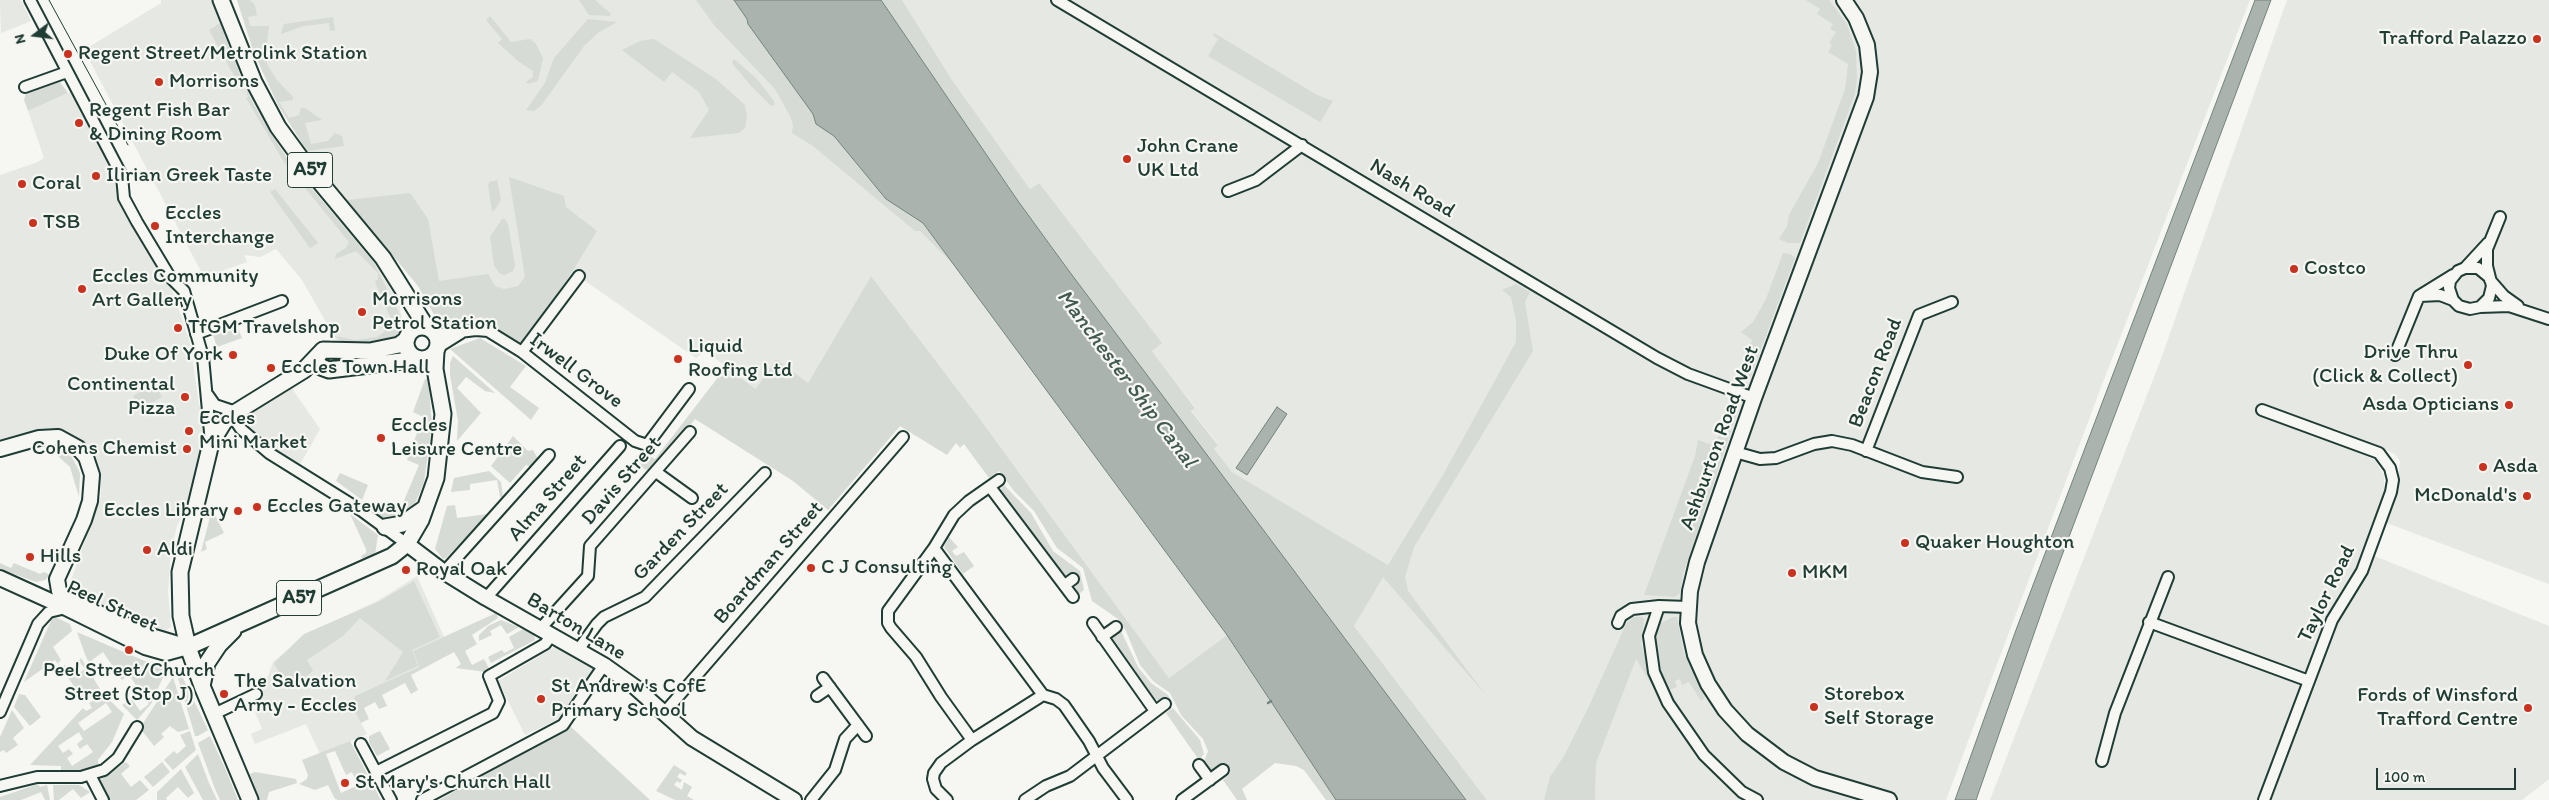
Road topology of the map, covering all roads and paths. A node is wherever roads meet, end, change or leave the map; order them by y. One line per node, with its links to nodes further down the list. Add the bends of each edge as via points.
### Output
1 (30, 0): 7 (street)
2 (222, 0): 6 (main road, A57)
3 (228, 0): 6 (main road)
4 (1057, 0): 9 (street, Nash Road)
5 (1844, 0): 34 (main road, Ashburton Road West, via 1856,18 1866,45 1869,84 1856,127)
6 (233, 26): 18 (main road, A57, via 254,82 278,127 378,251)
7 (67, 72): 8 (street); 25 (street, via 122,176 124,198 170,277 184,291)
8 (25, 87)
9 (1302, 145): 10 (street, via 1256,180); 34 (street, Nash Road, via 1657,358 1697,378)
10 (1228, 191)
11 (2500, 217): 12 (street)
12 (2489, 241): 13 (street); 16 (street, via 2486,256)
13 (2465, 268): 15 (street); 16 (street, via 2478,268)
14 (579, 276): 28 (street)
15 (2454, 276): 17 (street); 19 (street, via 2449,288)
16 (2489, 278): 22 (street, via 2491,292); 23 (street, via 2504,296)
17 (2419, 296): 19 (street, via 2440,295); 29 (street)
18 (409, 300): 26 (main road); 27 (main road, A57)
19 (2453, 300): 22 (street, via 2464,308)
20 (282, 301): 25 (street)
21 (1952, 302): 42 (street, Beacon Road, via 1919,315)
22 (2480, 307): 23 (street, via 2498,305)
23 (2523, 309): 24 (street)
24 (2549, 319)
25 (196, 334): 33 (street)
26 (409, 336): 27 (main road, via 418,328); 30 (main road, via 399,345 370,351 328,349); 31 (main road, via 407,349)
27 (434, 340): 28 (street, Irwell Grove, via 461,332 488,331); 31 (main road, via 428,358); 51 (main road, A57, via 442,430 436,478)
28 (522, 352): 32 (street, Irwell Grove, via 635,441 647,445)
29 (2395, 355)
30 (314, 359): 31 (main road, via 329,370); 36 (main road, via 304,370)
31 (418, 359)
32 (690, 388)
33 (207, 393): 36 (street, via 222,410); 39 (street)
34 (1754, 398): 43 (main road, Ashburton Road West)
35 (2262, 410): 78 (street, Taylor Road, via 2331,434 2383,457 2390,468 2392,486 2362,571 2332,620)
36 (236, 412): 39 (main road, via 224,422); 52 (street, via 241,429 269,454)
37 (690, 432): 45 (street, Davis Street)
38 (903, 437): 87 (street, Boardman Street)
39 (211, 443): 74 (main road, via 180,572 181,616)
40 (620, 446): 63 (street, Alma Street)
41 (0, 449): 59 (main road, via 39,438 58,437 69,441 86,457 92,475 89,503)
42 (1866, 451): 43 (street, Beacon Road, via 1832,441 1776,458 1760,459); 47 (street, Beacon Road, via 1922,472)
43 (1735, 452): 65 (main road, Ashburton Road West, via 1697,562)
44 (549, 455): 55 (street)
45 (656, 472): 50 (street); 72 (street, Davis Street, via 590,546 588,576)
46 (765, 473): 75 (street, Garden Street, via 645,597 604,617)
47 (1957, 477)
48 (999, 480): 49 (street)
49 (990, 487): 54 (street, via 954,515); 60 (street)
50 (692, 498)
51 (426, 508): 52 (main road, via 402,524); 53 (main road, A57)
52 (385, 527): 53 (street)
53 (407, 544): 55 (main road, Barton Lane); 70 (main road, A57, via 392,556)
54 (934, 548): 82 (street); 92 (street, via 890,604 888,623 926,670 940,697)
55 (444, 572): 63 (main road, Barton Lane)
56 (2168, 577): 67 (street)
57 (0, 578): 61 (main road, Peel Street)
58 (1074, 579): 60 (street)
59 (58, 585): 61 (main road); 74 (main road, Peel Street, via 67,599 151,636)
60 (1065, 586): 62 (street)
61 (28, 590): 66 (main road, Peel Street)
62 (1073, 597)
63 (486, 598): 72 (main road, Barton Lane)
64 (1659, 606): 65 (street); 69 (street, via 1632,609 1621,616); 112 (street, via 1648,640 1662,692 1704,755 1742,792)
65 (1688, 607): 113 (main road, Ashburton Road West, via 1690,639 1701,670 1725,710 1747,734 1784,762 1815,778)
66 (66, 608): 74 (main road, Peel Street, via 145,648 166,653); 86 (street, via 49,612 38,624)
67 (2149, 622): 78 (street); 95 (street, via 2114,713)
68 (1093, 623): 73 (street)
69 (1618, 623)
70 (239, 625): 74 (main road, A57); 79 (main road, A57, via 207,663)
71 (1116, 627): 73 (street)
72 (546, 632): 75 (main road, Barton Lane); 98 (street, Davis Street, via 545,644 492,674 489,681 498,697 495,711)
73 (1102, 637): 85 (street)
74 (188, 647): 79 (main road)
75 (578, 650): 76 (main road, Barton Lane)
76 (604, 665): 87 (main road, Barton Lane); 106 (street, via 562,724)
77 (823, 678): 80 (street)
78 (2309, 681): 114 (street, Taylor Road)
79 (202, 686): 88 (main road)
80 (830, 687): 83 (street); 89 (street)
81 (256, 694): 88 (street)
82 (1043, 695): 92 (street); 94 (street, via 1064,705)
83 (818, 696)
84 (1165, 704): 85 (street)
85 (1155, 711): 94 (street)
86 (0, 712)
87 (664, 713): 107 (main road, Barton Lane, via 692,738)
88 (214, 714): 104 (main road)
89 (858, 725): 91 (street); 108 (street, via 845,738 834,770)
90 (137, 727): 99 (street, via 112,764)
91 (866, 736)
92 (972, 740): 109 (street, via 941,763 934,773 936,789)
93 (361, 744): 98 (street)
94 (1097, 756): 102 (street); 110 (street)
95 (2102, 761)
96 (1199, 765): 100 (street)
97 (1223, 770): 100 (street)
98 (376, 772): 105 (street)
99 (90, 775): 101 (street, via 37,777); 103 (street)
100 (1210, 780): 111 (street)
101 (0, 786)
102 (1032, 798)
103 (103, 800)
104 (250, 800)
105 (391, 800)
106 (422, 800)
107 (794, 800)
108 (811, 800)
109 (947, 800)
110 (1127, 800)
111 (1182, 800)
112 (1757, 800)
113 (1889, 800)
114 (2264, 800)

